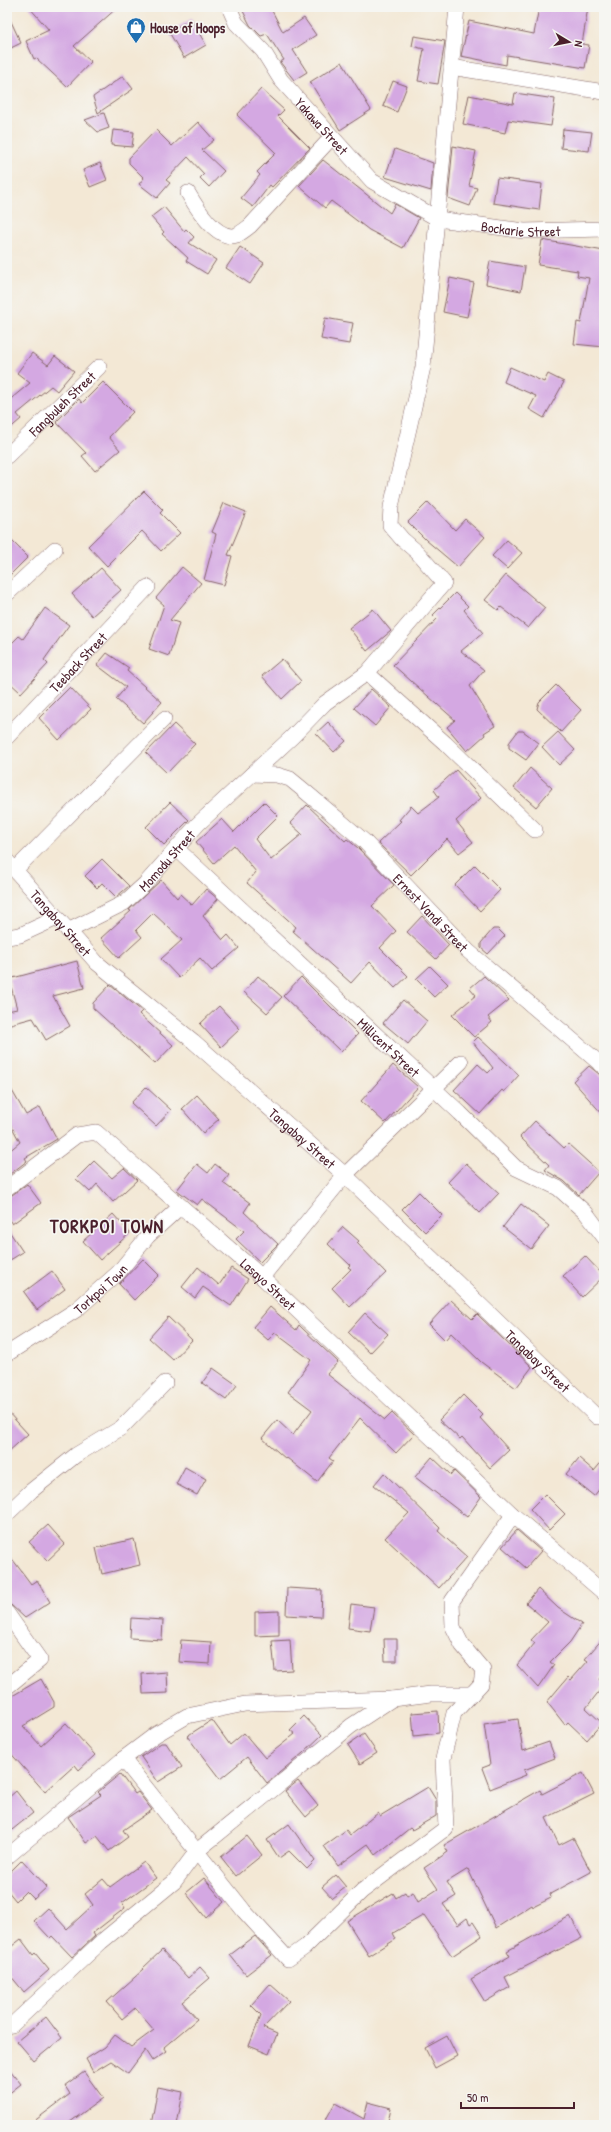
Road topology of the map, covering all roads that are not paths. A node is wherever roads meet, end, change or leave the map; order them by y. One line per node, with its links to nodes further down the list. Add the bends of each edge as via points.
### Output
1 (229, 7): 5 (street, Yakawa Street, via 236,23 263,51 281,80)
2 (457, 7): 3 (street)
3 (451, 67): 4 (street); 7 (street)
4 (604, 92)
5 (332, 137): 6 (street, via 250,226 236,235 224,234 202,217); 7 (street, Yakawa Street, via 372,181)
6 (188, 193)
7 (438, 219): 8 (street, Bockarie Street, via 524,230); 14 (street, Momodu Street, via 423,367 391,507 390,524 444,584)
8 (604, 230)
9 (99, 367): 10 (street, Fangbuleh Street)
10 (7, 456)
11 (55, 549): 13 (street)
12 (148, 587): 16 (street, Teeback Street)
13 (7, 594)
14 (367, 673): 17 (street, Momodu Street, via 325,703); 18 (street)
15 (164, 719): 20 (street)
16 (7, 737)
17 (252, 774): 19 (street, Momodu Street, via 198,824); 25 (street, Ernest Vandi Street, via 277,775 290,779 301,788 364,841 468,951)
18 (535, 830)
19 (177, 849): 22 (street, Momodu Street, via 124,903); 26 (street, Millicent Street)
20 (11, 865): 21 (street, Tangabay Street)
21 (57, 918): 22 (street, Tangabay Street); 23 (street, via 20,935)
22 (68, 931): 27 (street, Tangabay Street, via 97,963 193,1041)
23 (7, 937)
24 (461, 1062): 26 (street)
25 (604, 1067)
26 (434, 1089): 27 (street); 30 (street, Millicent Street, via 516,1168 558,1188 586,1213)
27 (345, 1175): 31 (street); 34 (street, Tangabay Street)
28 (7, 1188): 29 (street, Lasayo Street, via 77,1136 96,1132)
29 (180, 1207): 31 (street, Lasayo Street); 32 (street, Torkpoi Town, via 148,1236 118,1274 82,1304)
30 (604, 1237)
31 (262, 1277): 36 (street, Lasayo Street)
32 (7, 1354)
33 (165, 1383): 35 (street, via 121,1428 76,1455)
34 (597, 1417)
35 (7, 1514)
36 (513, 1515): 37 (street, Lasayo Street); 40 (street, via 452,1601 454,1627 462,1645 483,1670 480,1684)
37 (604, 1593)
38 (7, 1613): 39 (street, via 40,1660)
39 (7, 1687)
40 (472, 1694): 41 (street, via 430,1694); 43 (street, via 454,1713 443,1760 446,1828 362,1891 305,1948 288,1959 244,1911)
41 (392, 1700): 42 (street, via 244,1704 187,1716 155,1735); 43 (street, via 351,1726)
42 (123, 1759): 43 (street); 44 (street)
43 (197, 1851): 45 (street, via 174,1882 101,1942 12,2025)
44 (7, 1857)
45 (7, 2026)

